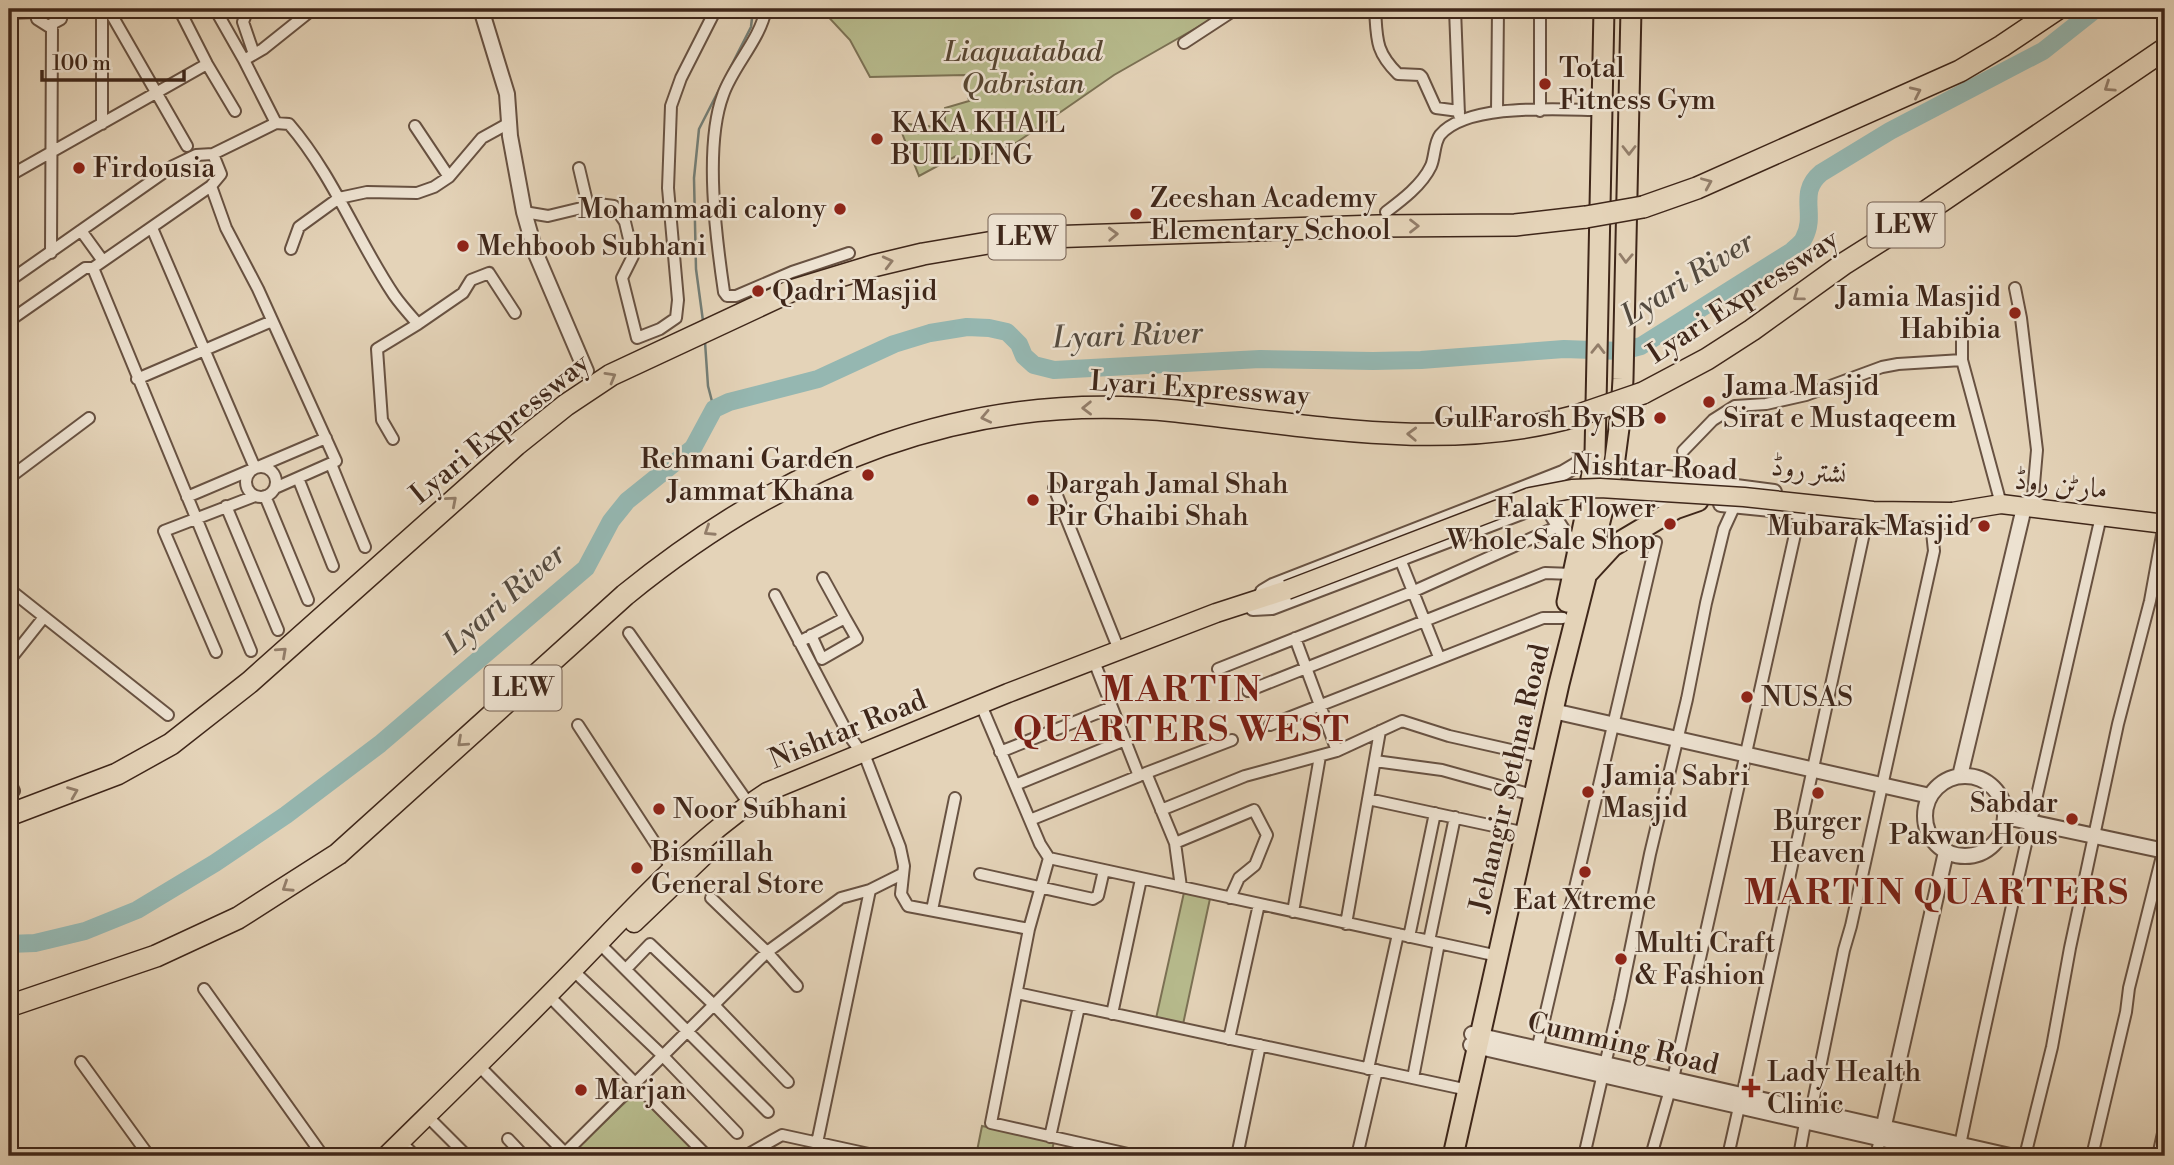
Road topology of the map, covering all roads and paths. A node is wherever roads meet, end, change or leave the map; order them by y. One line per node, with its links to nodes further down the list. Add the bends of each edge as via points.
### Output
1 (215, 9): 25 (street)
2 (236, 9): 21 (street)
3 (248, 9): 21 (street)
4 (313, 9): 25 (street)
5 (481, 9): 34 (street, via 507,94)
6 (716, 9): 45 (street, via 671,106 668,188 678,312 673,321 637,338 622,278 633,256 625,222 614,206)
7 (766, 9): 52 (street, via 718,110 715,210 724,292 736,296)
8 (1236, 9): 23 (street)
9 (1375, 9): 32 (street, via 1377,45 1394,70 1422,77 1436,108)
10 (1455, 9): 32 (street)
11 (1498, 9): 31 (street)
12 (1540, 9): 30 (street)
13 (1604, 9): 28 (highway, Jehangir Sethna Road)
14 (1631, 9): 72 (highway, Jehangir Sethna Road, one-way to 72, bridge, via 1621,413)
15 (2057, 9): 161 (highway, Lyari Expressway / LEW, one-way to 15, bridge, via 117,774 171,744 250,682 566,405 611,375 791,291 923,254 1017,237 1515,225 1615,214 1698,188 1907,97 1960,71)
16 (64, 10): 19 (street); 22 (street)
17 (179, 10): 19 (street); 26 (street)
18 (35, 11): 20 (street); 22 (street, via 40,22)
19 (104, 11): 27 (street); 35 (street)
20 (9, 13)
21 (243, 22): 25 (street)
22 (52, 25): 38 (street)
23 (1184, 43)
24 (2165, 49): 199 (highway, Lyari Expressway / LEW, one-way to 199, bridge, via 1707,359 1669,381 1608,406 1526,427 1443,435 1144,408 1054,409 995,415 937,428 820,470 761,499 667,561 338,854 238,918 180,945)
25 (249, 57): 33 (street)
26 (207, 64): 27 (street); 29 (street)
27 (156, 93): 35 (street); 37 (street)
28 (1602, 110): 30 (street); 70 (highway, Jehangir Sethna Road, one-way to 28, bridge)
29 (235, 111)
30 (1541, 111): 31 (street)
31 (1497, 112): 32 (street)
32 (1459, 116): 47 (street, via 1441,134 1429,170)
33 (276, 123): 39 (street); 44 (street, via 289,124 303,140)
34 (509, 123): 42 (street, via 482,138); 46 (street)
35 (102, 124): 38 (street)
36 (415, 126): 42 (street)
37 (187, 146)
38 (52, 151): 41 (street); 51 (street)
39 (214, 154): 43 (street, via 220,174); 49 (street, via 196,155 173,166)
40 (579, 168): 45 (street)
41 (9, 176)
42 (449, 177): 44 (street, via 417,193 367,192)
43 (211, 186): 48 (street); 59 (street, via 226,228)
44 (339, 198): 50 (street, via 299,227); 61 (street, via 395,296)
45 (588, 206): 46 (street, via 548,216)
46 (524, 212): 64 (street, via 536,254)
47 (1386, 212)
48 (152, 228): 53 (street); 62 (street)
49 (82, 232): 51 (street); 53 (street)
50 (291, 249)
51 (51, 253): 55 (street)
52 (849, 253)
53 (103, 261): 54 (street)
54 (93, 268): 58 (street, via 85,268); 65 (street)
55 (9, 281)
56 (2015, 288): 90 (street, via 2037,450)
57 (516, 313): 61 (street, via 489,273 471,280 463,293)
58 (9, 321)
59 (272, 321): 62 (street); 67 (street)
60 (1962, 323): 63 (street)
61 (418, 324): 68 (street, via 377,349 382,420)
62 (204, 350): 65 (street); 73 (street)
63 (1962, 360): 69 (street, via 1882,367 1806,395 1735,406 1713,420); 85 (street)
64 (586, 371)
65 (137, 379): 81 (street)
66 (89, 418): 75 (street)
67 (326, 438): 71 (street, via 336,461); 73 (street)
68 (393, 439)
69 (1683, 451)
70 (1595, 454): 80 (highway, Jehangir Sethna Road); 109 (street, via 1563,473 1273,586)
71 (331, 464): 76 (street); 99 (street)
72 (1614, 466): 74 (street, نشتر روڈ); 80 (highway, Jehangir Sethna Road)
73 (256, 468): 77 (street, via 271,471); 79 (street, via 246,481 248,489); 81 (street)
74 (1652, 476): 82 (street); 85 (street, نشتر روڈ, via 1878,505)
75 (9, 478)
76 (298, 478): 77 (street); 102 (street)
77 (275, 488): 79 (street)
78 (1054, 488): 119 (street)
79 (260, 496): 87 (street); 108 (street)
80 (1597, 496): 82 (street, نشتر روڈ); 84 (street, نشتر روڈ); 100 (highway, Jehangir Sethna Road); 103 (highway, Jehangir Sethna Road)
81 (187, 497): 92 (street)
82 (1649, 500): 83 (street, نشتر روڈ)
83 (1698, 501): 86 (street, نشتر روڈ); 103 (highway, via 1675,509 1613,547)
84 (1544, 502): 96 (street); 101 (street, نشتر روڈ)
85 (2001, 504): 89 (main road, مارٹن روڈ); 90 (main road, مارٹن روڈ)
86 (1735, 505): 88 (street, نشتر روڈ); 137 (street, via 1724,529)
87 (226, 506): 92 (street); 114 (street)
88 (1800, 512): 93 (street, نشتر روڈ); 143 (street)
89 (1952, 512): 91 (main road); 109 (main road, Nishtar Road, bridge, via 1873,511 1637,489 1572,489 1530,497)
90 (2027, 512): 91 (main road); 95 (main road); 97 (main road, مارٹن روڈ); 149 (street)
91 (1977, 513): 94 (street, نشتر روڈ)
92 (196, 517): 120 (street); 121 (street, via 164,531)
93 (1867, 519): 94 (street, نشتر روڈ); 147 (street)
94 (1931, 522): 152 (street, via 1934,551)
95 (2099, 525): 97 (main road); 165 (street)
96 (1559, 526): 100 (street); 106 (street)
97 (2164, 531): 167 (street)
98 (1656, 542): 135 (street)
99 (365, 547)
100 (1577, 553): 103 (highway, Jehangir Sethna Road)
101 (1400, 559): 106 (street); 109 (street, نشتر روڈ, via 1272,607)
102 (333, 566)
103 (1580, 574): 112 (highway, Jehangir Sethna Road); 113 (street, via 1545,573); 130 (highway, Jehangir Sethna Road)
104 (823, 578): 111 (street)
105 (9, 589): 110 (street)
106 (1412, 592): 113 (street); 117 (street)
107 (775, 595): 118 (street)
108 (309, 600)
109 (1253, 606): 119 (main road, Nishtar Road); 125 (main road, Nishtar Road)
110 (44, 617): 123 (street); 132 (street)
111 (845, 618): 116 (street); 116 (street, via 857,639 822,659)
112 (1563, 618): 122 (street, via 1543,618); 142 (highway, Jehangir Sethna Road)
113 (1423, 621): 122 (street); 124 (street)
114 (278, 630)
115 (629, 633): 158 (street)
116 (811, 635): 118 (street)
117 (1295, 638): 124 (street); 126 (street)
118 (799, 642): 144 (street)
119 (1119, 650): 144 (main road, Nishtar Road)
120 (251, 651)
121 (216, 652)
122 (1439, 657): 128 (street)
123 (9, 661)
124 (1306, 667): 127 (street); 128 (street)
125 (1097, 669): 129 (street); 131 (main road, Nishtar Road)
126 (1218, 669)
127 (1248, 691)
128 (1320, 704): 133 (street); 140 (street)
129 (1112, 706): 138 (street); 141 (street)
130 (1553, 711): 135 (street); 204 (highway, Jehangir Sethna Road)
131 (984, 712): 141 (street); 144 (main road, Nishtar Road)
132 (168, 715)
133 (1269, 724)
134 (578, 725): 172 (street)
135 (1613, 725): 137 (street); 206 (street)
136 (1380, 731): 140 (street); 142 (street, via 1402,721); 146 (street)
137 (1677, 739): 143 (street); 210 (street)
138 (1125, 740): 148 (street); 151 (street)
139 (1232, 740): 148 (street)
140 (1338, 751): 145 (street)
141 (1000, 752): 151 (street)
142 (1533, 755): 154 (highway, Jehangir Sethna Road)
143 (1745, 755): 147 (street); 215 (street)
144 (864, 756): 158 (main road, Nishtar Road, via 767,792); 174 (street, via 900,847); 189 (main road, Nishtar Road, via 765,803)
145 (1320, 756): 159 (street, via 1245,776); 184 (street)
146 (1375, 761): 154 (street, via 1442,770); 157 (street)
147 (1813, 770): 152 (street); 217 (street)
148 (1143, 775): 159 (street); 164 (street)
149 (1960, 776): 155 (street, via 1948,779); 163 (street, via 1987,782 2004,803)
150 (9, 780): 153 (street, via 14,791)
151 (1015, 785): 164 (street)
152 (1883, 785): 155 (street); 219 (street)
153 (9, 793)
154 (1525, 793): 166 (highway, Jehangir Sethna Road)
155 (1930, 796): 170 (street, via 1925,808 1928,834)
156 (955, 797): 183 (street)
157 (1368, 799): 160 (street); 185 (street)
158 (749, 804): 172 (main road, Nishtar Road)
159 (1161, 810): 168 (street)
160 (1435, 813): 162 (street); 187 (street)
161 (9, 815)
162 (1455, 817): 166 (street); 188 (street)
163 (2006, 817): 165 (street); 170 (street, via 2003,831 1986,851 1973,856)
164 (1030, 820): 171 (street)
165 (2031, 822): 167 (street); 229 (street)
166 (1517, 831): 191 (highway, Jehangir Sethna Road)
167 (2095, 836): 169 (street); 250 (street)
168 (1175, 843): 178 (street); 181 (street, via 1254,810 1267,835 1255,865 1239,878)
169 (2165, 849): 251 (street)
170 (1946, 852): 223 (street)
171 (1049, 858): 173 (street); 177 (street)
172 (672, 869): 233 (main road, Nishtar Road)
173 (1104, 870): 176 (street); 177 (street, via 1096,898)
174 (902, 874): 179 (street); 183 (street, via 903,899 908,906)
175 (980, 874): 177 (street)
176 (1141, 879): 178 (street); 201 (street)
177 (1041, 887): 186 (street)
178 (1181, 887): 181 (street)
179 (870, 890): 190 (street, via 841,898); 226 (street)
180 (711, 898): 190 (street)
181 (1230, 898): 182 (street)
182 (1259, 904): 184 (street); 203 (street)
183 (932, 910): 186 (street)
184 (1293, 912): 185 (street)
185 (1346, 924): 187 (street)
186 (1030, 929): 196 (street)
187 (1404, 936): 188 (street); 209 (street)
188 (1434, 942): 191 (street); 212 (street)
189 (606, 950): 192 (street); 193 (main road, Nishtar Road)
190 (767, 952): 194 (street); 198 (street)
191 (1489, 954): 204 (highway, Jehangir Sethna Road)
192 (626, 969): 198 (street, via 650,944); 202 (street)
193 (579, 976): 197 (main road, Nishtar Road); 207 (street)
194 (797, 986)
195 (204, 989): 232 (street)
196 (1017, 993): 200 (street); 224 (street, via 991,1123)
197 (554, 1001): 211 (main road, Nishtar Road); 214 (street)
198 (714, 1005): 202 (street); 213 (street)
199 (9, 1006)
200 (1079, 1007): 201 (street); 224 (street)
201 (1112, 1014): 203 (street)
202 (688, 1030): 207 (street); 218 (street)
203 (1229, 1039): 205 (street)
204 (1474, 1040): 206 (street, Cumming Road); 210 (street, Cumming Road); 216 (highway, Jehangir Sethna Road); 243 (highway, Jehangir Sethna Road)
205 (1260, 1045): 209 (street); 240 (street)
206 (1537, 1050): 210 (street, Cumming Road)
207 (662, 1055): 214 (street); 222 (street)
208 (81, 1062): 231 (street)
209 (1373, 1070): 212 (street); 241 (street)
210 (1604, 1070): 215 (street, Cumming Road); 244 (street)
211 (484, 1071): 220 (main road, Nishtar Road); 230 (street)
212 (1412, 1078): 216 (street)
213 (788, 1082)
214 (634, 1083): 230 (street); 236 (street)
215 (1670, 1085): 217 (street, Cumming Road); 245 (street)
216 (1459, 1088): 242 (highway, Jehangir Sethna Road)
217 (1741, 1101): 219 (street, Cumming Road); 246 (street)
218 (768, 1112)
219 (1808, 1118): 223 (street, Cumming Road); 247 (street)
220 (433, 1122): 228 (main road, Nishtar Road); 234 (street)
221 (2165, 1124): 252 (street)
222 (737, 1133)
223 (1882, 1133): 229 (street, Cumming Road); 248 (street)
224 (1051, 1137): 227 (street)
225 (508, 1139): 235 (street)
226 (817, 1143): 237 (street, via 782,1135); 238 (street)
227 (1085, 1150): 239 (street)
228 (407, 1153)
229 (1950, 1153): 249 (street, Cumming Road)
230 (566, 1155)
231 (149, 1156)
232 (323, 1156)
233 (386, 1156)
234 (467, 1156)
235 (524, 1156)
236 (707, 1156)
237 (745, 1156)
238 (876, 1156)
239 (1137, 1156)
240 (1237, 1156)
241 (1357, 1156)
242 (1443, 1156)
243 (1454, 1156)
244 (1584, 1156)
245 (1651, 1156)
246 (1728, 1156)
247 (1799, 1156)
248 (1876, 1156)
249 (2010, 1156)
250 (2025, 1156)
251 (2092, 1156)
252 (2158, 1156)

